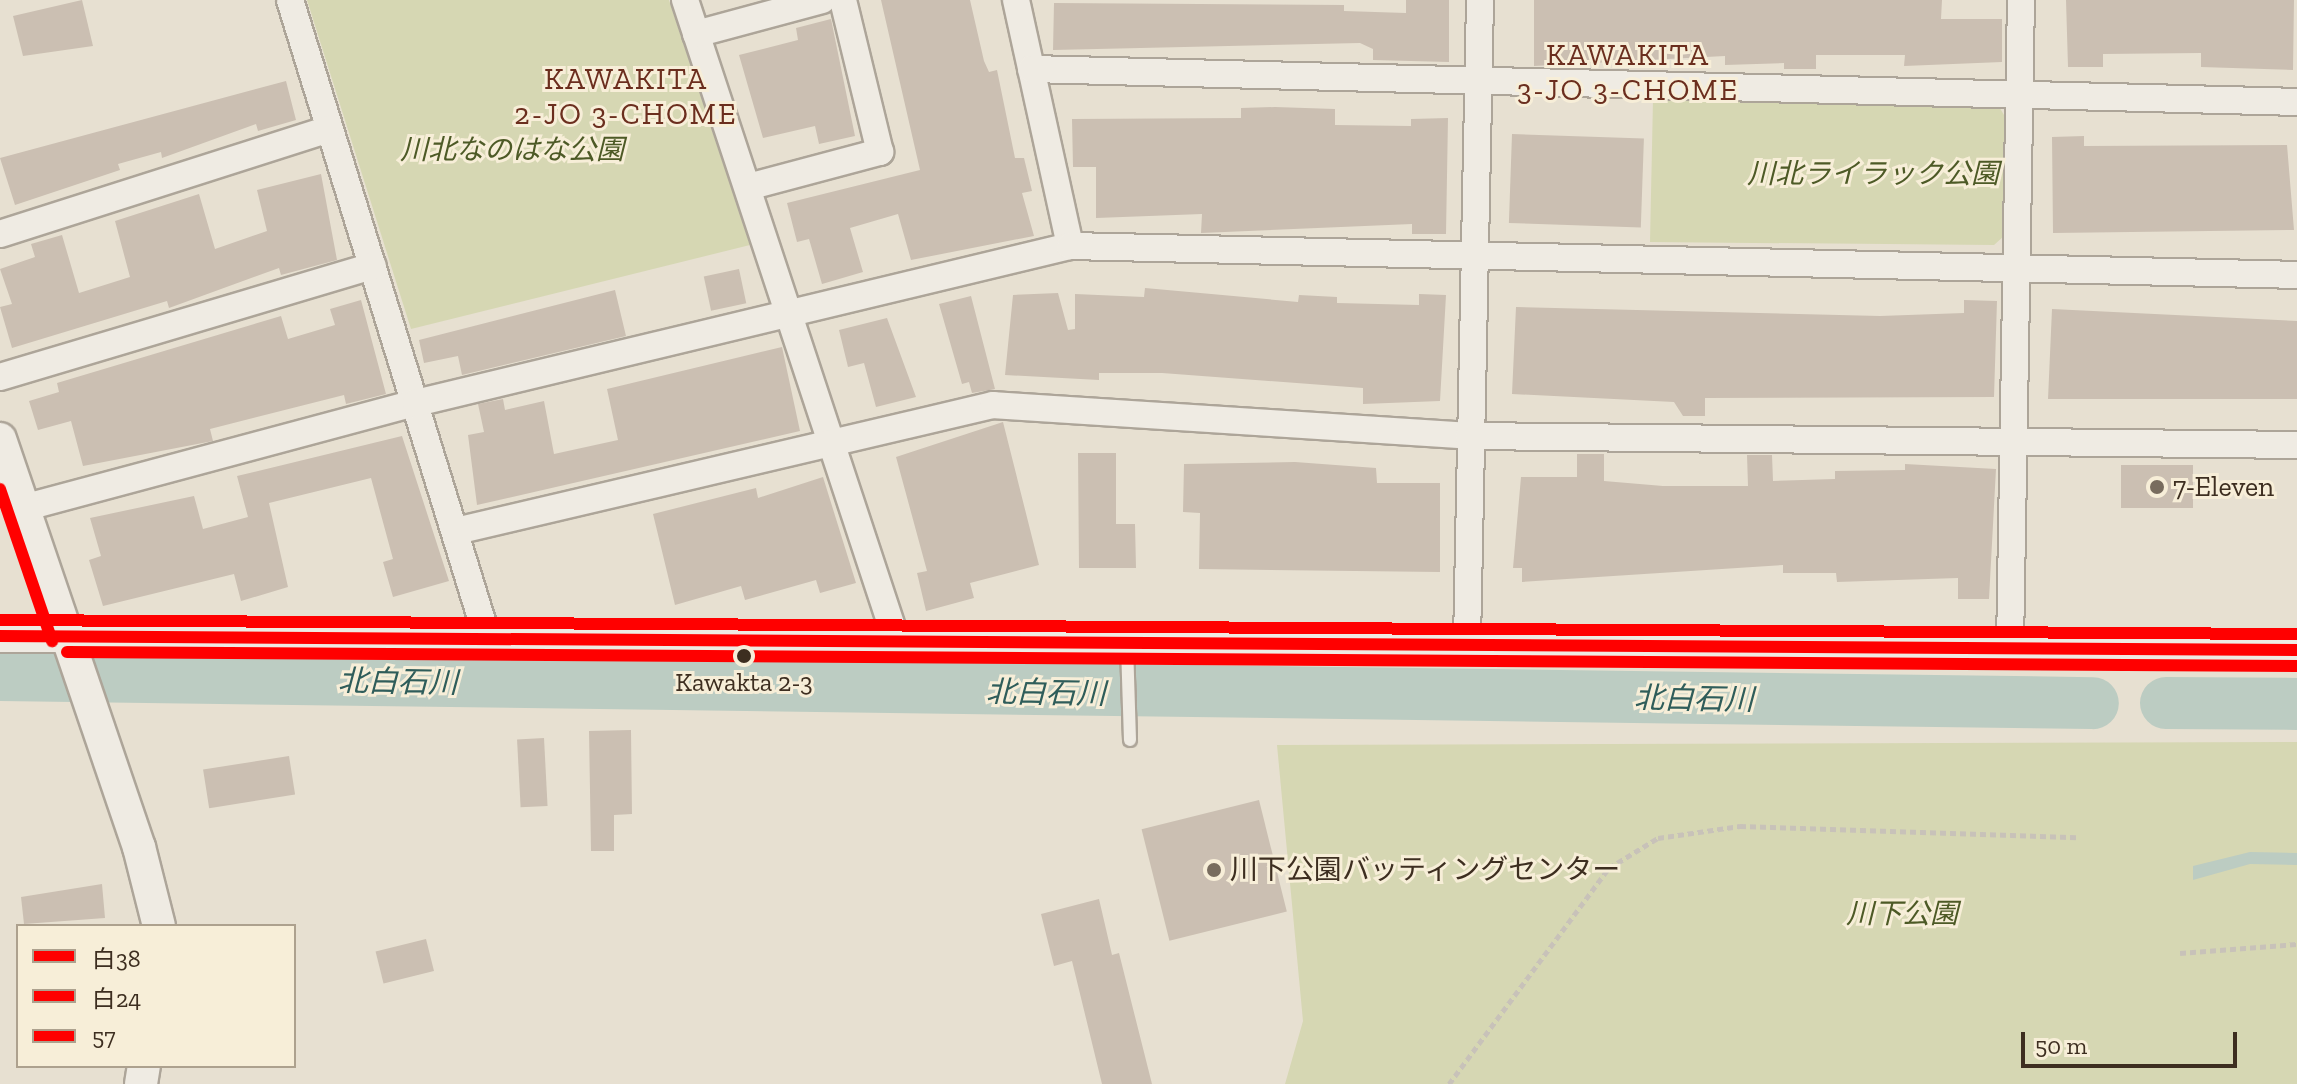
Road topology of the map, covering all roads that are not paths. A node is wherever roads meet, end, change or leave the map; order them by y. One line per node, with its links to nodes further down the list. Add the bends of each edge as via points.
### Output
1 (290, 0): 13 (street)
2 (685, 0): 8 (street)
3 (822, 0): 8 (street)
4 (843, 0): 14 (street, via 880,152)
5 (1016, 0): 9 (street)
6 (1480, 0): 10 (street)
7 (2021, 0): 11 (street)
8 (696, 34): 14 (street)
9 (1031, 69): 10 (street); 16 (street)
10 (1479, 78): 11 (street); 17 (street)
11 (2020, 97): 12 (street); 19 (street)
12 (2297, 102)
13 (330, 129): 15 (street); 18 (street)
14 (748, 187): 21 (street)
15 (0, 234)
16 (1070, 246): 17 (street); 21 (street)
17 (1477, 260): 19 (street); 24 (street)
18 (373, 266): 22 (street); 23 (street)
19 (2016, 273): 20 (street); 27 (street)
20 (2297, 275)
21 (787, 319): 23 (street); 26 (street)
22 (0, 377)
23 (416, 403): 29 (street); 30 (street)
24 (1469, 436): 26 (street, via 993,405); 27 (street); 34 (street)
25 (0, 439): 29 (street)
26 (834, 439): 30 (street); 33 (street)
27 (2014, 442): 28 (street); 35 (street)
28 (2297, 445)
29 (23, 508): 36 (street)
30 (456, 531): 32 (street)
31 (0, 636): 36 (street)
32 (487, 637): 33 (street); 36 (street)
33 (896, 639): 37 (street)
34 (1467, 642): 35 (street); 37 (street)
35 (2010, 647): 38 (street)
36 (71, 648): 40 (street)
37 (1127, 650): 39 (lane)
38 (2297, 650)
39 (1130, 740)
40 (158, 924)

